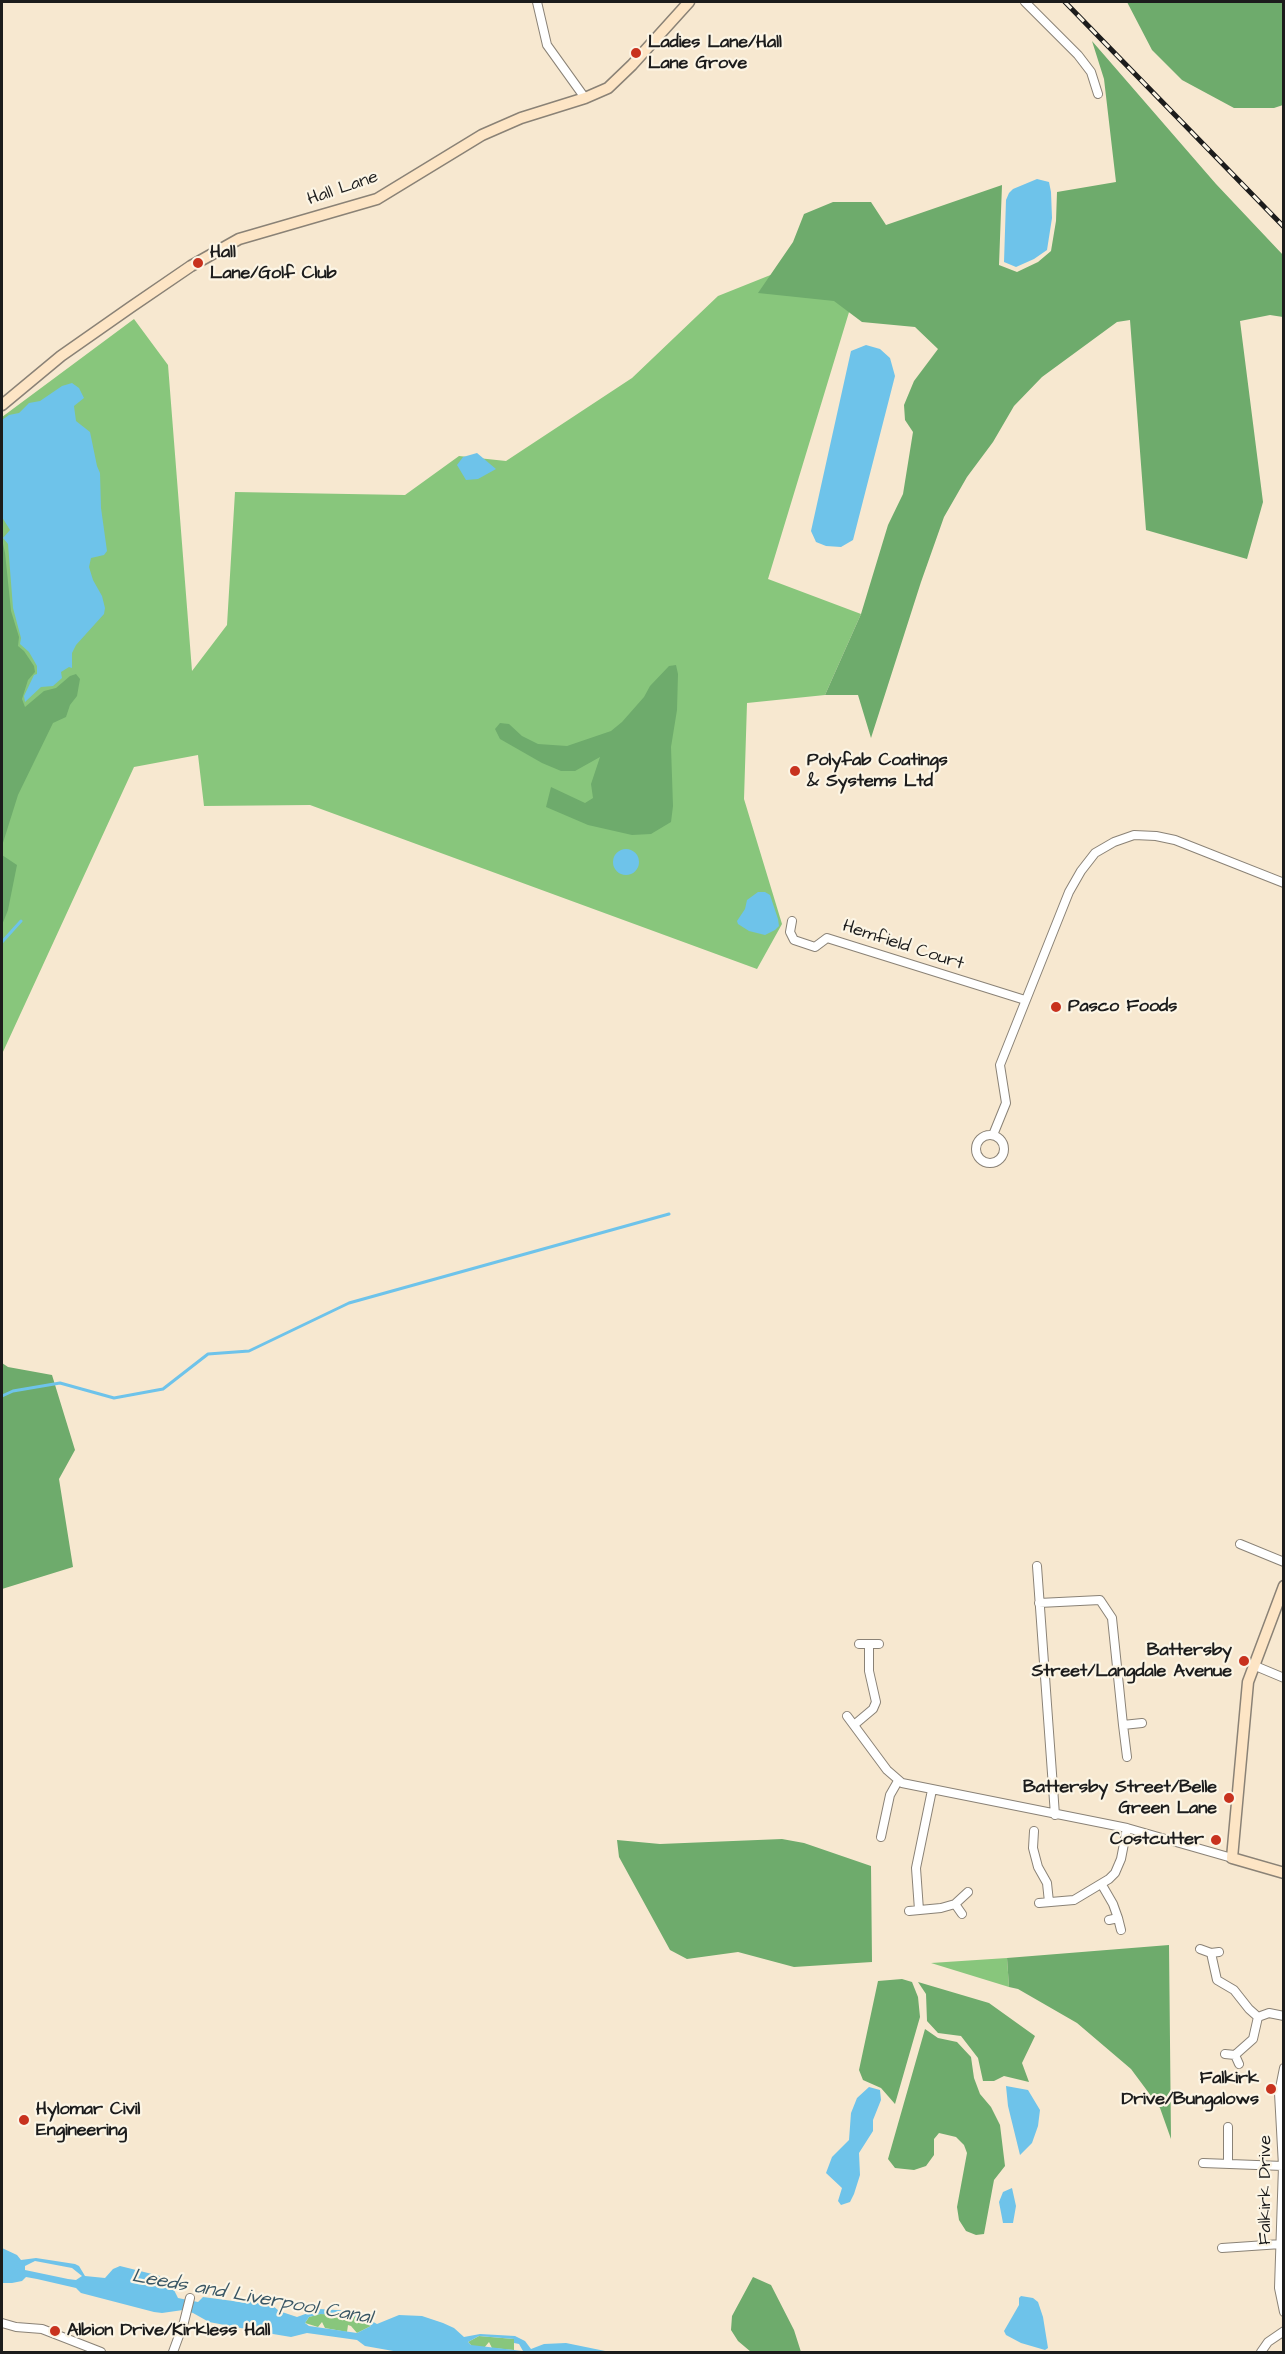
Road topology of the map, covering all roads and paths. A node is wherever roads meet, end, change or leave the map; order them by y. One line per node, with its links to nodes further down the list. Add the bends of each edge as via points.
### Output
1 (537, 2): 5 (street, via 547,45)
2 (689, 2): 5 (street, Hall Lane, via 608,88)
3 (1024, 2): 4 (street, via 1078,55 1091,72)
4 (1098, 94)
5 (585, 98): 6 (street, Hall Lane, via 482,135 377,199 239,239 191,266 61,356)
6 (2, 405)
7 (1284, 883): 9 (street, via 1175,840 1134,835 1114,842 1095,853 1073,885)
8 (792, 921): 9 (street, Hemfield Court, via 790,932 794,939 815,947 828,938)
9 (1025, 1000): 10 (street, via 1000,1065 1006,1104)
10 (993, 1135)
11 (1240, 1544): 12 (street)
12 (1284, 1562)
13 (1037, 1566): 15 (street)
14 (1284, 1586): 19 (street)
15 (1039, 1603): 24 (street, via 1100,1600 1112,1618); 28 (street)
16 (860, 1644): 17 (street)
17 (869, 1644): 18 (street); 23 (street, via 869,1671 876,1702)
18 (879, 1644)
19 (1253, 1665): 20 (street); 32 (street, via 1248,1682)
20 (1284, 1678)
21 (848, 1716): 23 (street)
22 (1142, 1723): 24 (street)
23 (854, 1725): 26 (street)
24 (1123, 1725): 25 (street)
25 (1127, 1757)
26 (898, 1781): 27 (street); 31 (street, via 890,1795)
27 (932, 1790): 28 (street); 39 (street, via 916,1868)
28 (1055, 1815): 29 (street)
29 (1127, 1828): 32 (street); 34 (street, via 1118,1867)
30 (1034, 1831): 36 (street, via 1033,1848 1047,1883)
31 (881, 1837)
32 (1233, 1858): 33 (street)
33 (1284, 1873)
34 (1102, 1885): 36 (street, via 1074,1900); 42 (street, via 1113,1904 1113,1919)
35 (968, 1892): 38 (street)
36 (1049, 1902): 37 (street)
37 (1039, 1903)
38 (955, 1904): 39 (street); 41 (street)
39 (919, 1910): 40 (street)
40 (909, 1911)
41 (962, 1914)
42 (1121, 1930)
43 (1200, 1949): 45 (street, via 1215,1953 1217,1980 1234,1990)
44 (1284, 2016): 45 (street, via 1269,2013)
45 (1258, 2017): 47 (street, via 1253,2039)
46 (1225, 2054): 47 (street)
47 (1235, 2055): 48 (street)
48 (1239, 2064)
49 (1284, 2068): 54 (street, Falkirk Drive, via 1279,2106)
50 (1228, 2127): 53 (street)
51 (1203, 2163): 52 (street)
52 (1214, 2164): 53 (street); 55 (street)
53 (1228, 2164): 54 (street)
54 (1283, 2166): 56 (street, Falkirk Drive)
55 (1214, 2175)
56 (1281, 2244): 57 (street); 59 (street, Falkirk Drive, via 1279,2288)
57 (1222, 2248)
58 (190, 2298): 63 (street)
59 (1284, 2312)
60 (2, 2323): 62 (street, via 42,2329)
61 (1284, 2331): 64 (street)
62 (101, 2352)
63 (173, 2352)
64 (1261, 2352)

